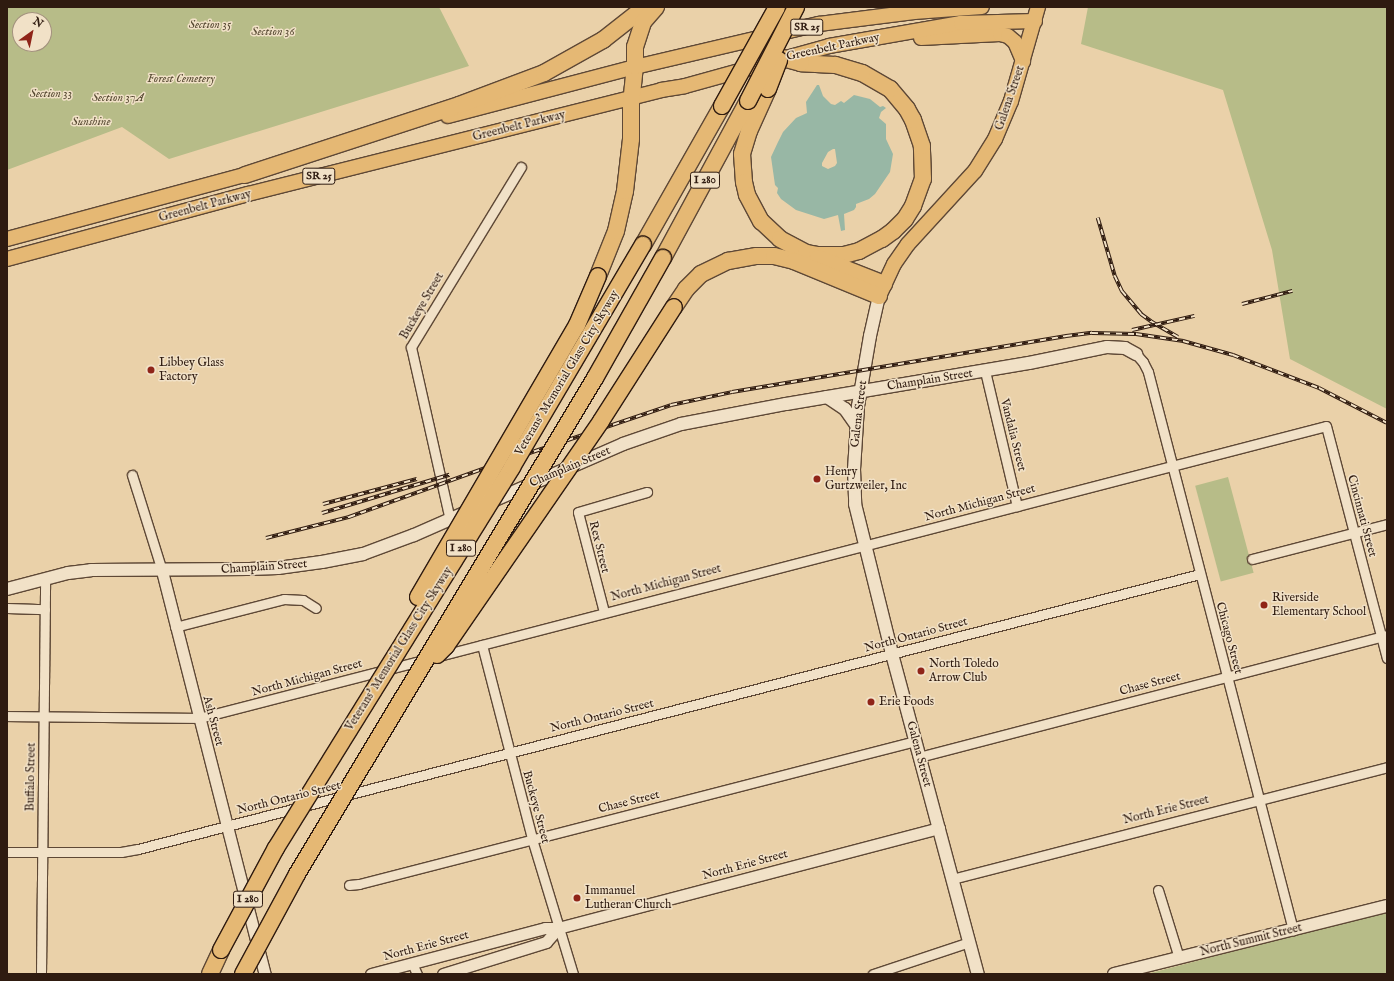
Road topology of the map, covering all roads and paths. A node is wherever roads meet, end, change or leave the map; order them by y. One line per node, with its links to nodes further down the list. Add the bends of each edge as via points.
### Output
1 (645, 7): 13 (highway, via 603,40 544,73 459,105)
2 (656, 7): 10 (highway, via 643,22 639,32)
3 (777, 7): 59 (highway, Veterans' Memorial Glass City Skyway / I 280, bridge, via 643,245 512,467)
4 (797, 7): 15 (highway, bridge, via 742,154 744,182 749,200 761,221 780,239); 46 (highway, Veterans' Memorial Glass City Skyway / I 280, bridge, via 595,378)
5 (982, 7): 10 (main road, Greenbelt Parkway / SR 25, via 914,12 819,24)
6 (1037, 14): 7 (main road, Greenbelt Parkway / SR 25, via 961,22); 9 (main road, Galena Street)
7 (828, 46): 8 (main road, Greenbelt Parkway / SR 25); 9 (main road, via 940,36 1000,34 1015,42)
8 (782, 58): 11 (main road, Greenbelt Parkway / SR 25, via 685,86); 15 (highway, via 801,63 849,68 890,89 907,109 922,146 923,179 919,193 905,219 893,231 872,245 844,255)
9 (1023, 61): 17 (main road, Galena Street, via 1004,119 986,155 962,186 908,244 894,264)
10 (634, 67): 11 (highway); 13 (main road, Greenbelt Parkway / SR 25, via 462,112)
11 (631, 97): 16 (main road, Greenbelt Parkway / SR 25, via 248,194); 59 (highway, bridge, via 631,139 625,191 616,231 577,325)
12 (521, 167): 28 (street, Buckeye Street, via 411,347)
13 (244, 175): 14 (main road, Greenbelt Parkway / SR 25)
14 (7, 239)
15 (806, 253): 17 (highway)
16 (7, 259)
17 (882, 290): 20 (main road, Galena Street, via 870,336); 46 (highway, bridge, via 794,260 774,256 728,261 701,274 686,289 600,421 446,646)
18 (1136, 354): 19 (main road, Champlain Street, via 1125,348 1107,347); 24 (street, Chicago Street, via 1148,372)
19 (985, 371): 20 (main road, Champlain Street); 27 (street, Vandalia Street)
20 (861, 391): 21 (main road, Champlain Street); 22 (main road, Galena Street)
21 (827, 397): 22 (main road, via 845,409); 28 (main road, Champlain Street, bridge, via 681,424 623,444)
22 (856, 425): 31 (main road, Galena Street, via 854,493)
23 (1326, 426): 24 (street, North Michigan Street); 30 (street, Cincinnati Street)
24 (1173, 465): 27 (street, North Michigan Street); 34 (street, Chicago Street)
25 (132, 475): 33 (street, Ash Street)
26 (647, 492): 40 (street, Rex Street, via 578,512)
27 (1017, 506): 31 (street, North Michigan Street)
28 (454, 518): 33 (main road, Champlain Street, via 363,554 322,562 278,568)
29 (1387, 524): 30 (street)
30 (1354, 533): 32 (street); 42 (street, Cincinnati Street)
31 (865, 545): 40 (street, North Michigan Street); 44 (main road, Galena Street)
32 (1252, 559)
33 (162, 571): 35 (main road, Champlain Street, via 91,570); 41 (street, Ash Street)
34 (1200, 574): 44 (street, North Ontario Street); 47 (street, Chicago Street)
35 (45, 580): 36 (main road, Champlain Street); 39 (street, Buffalo Street)
36 (7, 589)
37 (7, 608): 39 (street)
38 (316, 608): 41 (street, via 296,598 284,599)
39 (45, 609): 49 (street, Buffalo Street)
40 (604, 612): 43 (street, North Michigan Street)
41 (175, 627): 50 (street, Ash Street)
42 (1384, 636): 45 (street, Cincinnati Street); 47 (street, Chase Street)
43 (482, 645): 50 (street, North Michigan Street); 52 (street, Buckeye Street)
44 (892, 654): 51 (main road, Galena Street); 52 (street, North Ontario Street)
45 (1387, 658)
46 (420, 669): 73 (highway, Veterans' Memorial Glass City Skyway / I 280, bridge, via 297,874)
47 (1227, 677): 53 (street, Chase Street); 55 (street, Chicago Street)
48 (7, 716): 49 (street, North Michigan Street)
49 (44, 716): 50 (street, North Michigan Street); 61 (street, Buffalo Street)
50 (199, 718): 56 (street, Ash Street)
51 (915, 740): 53 (main road, Galena Street); 58 (street, Chase Street)
52 (509, 752): 56 (street, North Ontario Street); 58 (street, Buckeye Street)
53 (919, 757): 57 (main road, Galena Street)
54 (1387, 767): 55 (street, North Erie Street)
55 (1258, 800): 62 (street, North Erie Street); 67 (street, Chicago Street)
56 (227, 826): 61 (street, North Ontario Street, via 121,852); 74 (street, Ash Street)
57 (939, 828): 62 (main road, Galena Street); 66 (street, North Erie Street)
58 (532, 839): 63 (street, Chase Street); 66 (street, Buckeye Street)
59 (276, 848): 72 (highway, Veterans' Memorial Glass City Skyway / I 280, bridge)
60 (7, 852): 61 (street, North Ontario Street)
61 (42, 853): 71 (street, Buffalo Street)
62 (952, 879): 68 (main road, Galena Street)
63 (349, 885)
64 (1158, 890): 69 (street)
65 (1387, 906): 67 (main road, North Summit Street)
66 (558, 928): 70 (street, North Erie Street, via 545,928); 77 (street, via 546,942); 78 (street, Buckeye Street)
67 (1293, 930): 69 (main road, North Summit Street)
68 (970, 942): 79 (street); 80 (main road, Galena Street)
69 (1179, 958): 81 (main road, North Summit Street)
70 (412, 963): 75 (street, North Erie Street); 76 (street)
71 (41, 974)
72 (210, 974)
73 (243, 974)
74 (265, 974)
75 (371, 974)
76 (417, 974)
77 (443, 974)
78 (573, 974)
79 (873, 974)
80 (978, 974)
81 (1114, 974)

